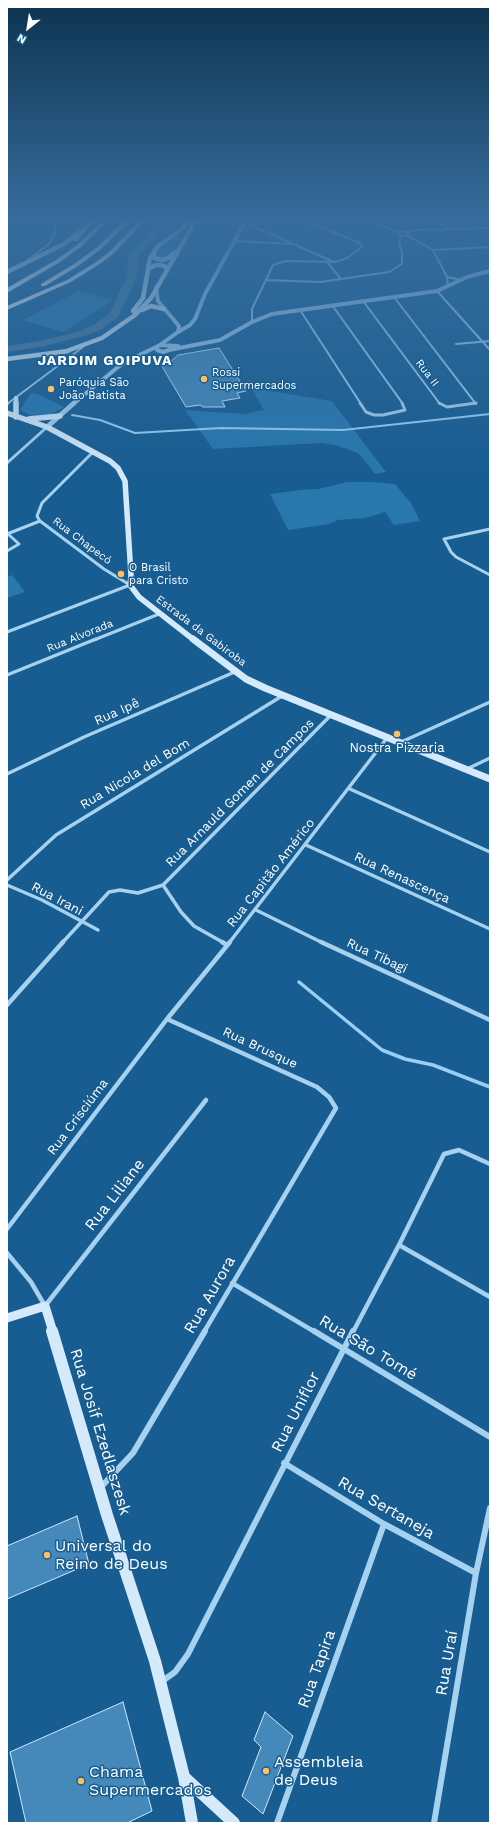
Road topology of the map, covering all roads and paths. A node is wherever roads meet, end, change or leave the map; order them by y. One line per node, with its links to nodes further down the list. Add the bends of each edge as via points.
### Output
1 (137, 305): 19 (main road, via 125,321)
2 (144, 305): 15 (main road)
3 (159, 305): 12 (street)
4 (162, 305): 12 (street)
5 (201, 305): 13 (street)
6 (254, 305): 16 (street, via 250,315)
7 (329, 305): 14 (street)
8 (332, 305): 14 (street, via 405,410 394,414 374,415 366,412)
9 (366, 305): 10 (street, Rua II, via 440,404 453,407 477,404)
10 (401, 305)
11 (450, 305): 22 (street)
12 (164, 309): 15 (main road, via 151,306 144,308); 17 (street)
13 (199, 310): 17 (street, via 188,322); 18 (street, via 192,323)
14 (300, 310): 16 (street, via 272,314)
15 (135, 316): 19 (main road)
16 (252, 322): 27 (street, via 220,340)
17 (177, 323): 18 (street)
18 (178, 332): 20 (street)
19 (107, 335): 23 (main road)
20 (173, 337): 25 (street); 27 (street)
21 (490, 341): 22 (street)
22 (484, 342): 24 (street); 28 (street)
23 (90, 343): 26 (main road); 29 (main road)
24 (456, 344)
25 (158, 346): 27 (street); 30 (street, via 157,350); 31 (street)
26 (83, 347): 29 (main road); 32 (street)
27 (169, 347): 30 (street)
28 (490, 350)
29 (63, 352): 32 (street); 33 (main road)
30 (163, 352): 31 (street)
31 (142, 354): 37 (street, via 115,368)
32 (69, 357): 34 (street)
33 (7, 360)
34 (16, 398): 35 (street); 38 (main road)
35 (7, 404)
36 (7, 414): 38 (main road)
37 (60, 416): 38 (main road, via 37,419); 39 (street)
38 (18, 417): 39 (main road)
39 (48, 428): 40 (main road); 41 (street)
40 (93, 452): 42 (street, Rua Chapecó, via 42,502 37,516); 49 (main road, via 118,468 125,481)
41 (7, 463)
42 (40, 521): 44 (street); 49 (street, Rua Chapecó, via 104,569)
43 (490, 529): 47 (street, via 444,539 456,557)
44 (7, 534): 45 (street, via 19,544)
45 (7, 551)
46 (490, 571): 47 (street)
47 (485, 573): 48 (street)
48 (490, 575)
49 (130, 585): 50 (main road, Estrada da Gabiroba, via 139,597); 51 (street)
50 (159, 614): 52 (main road, Estrada da Gabiroba); 53 (street, Rua Alvorada)
51 (7, 632)
52 (237, 671): 54 (main road, Estrada da Gabiroba, via 246,679); 61 (street, Rua Ipê)
53 (7, 676)
54 (282, 696): 56 (main road, Estrada da Gabiroba); 66 (street, Rua Nicola del Bom, via 62,830)
55 (490, 702): 58 (street)
56 (331, 715): 57 (main road, Estrada da Gabiroba); 68 (street, Rua Arnauld Gomen de Campos)
57 (388, 738): 58 (main road, Estrada da Gabiroba); 63 (street, Rua Capitão Américo)
58 (399, 743): 60 (main road, Estrada da Gabiroba)
59 (490, 758): 60 (street)
60 (466, 770): 62 (main road, Estrada da Gabiroba)
61 (8, 772)
62 (490, 780)
63 (350, 789): 64 (street, Rua Capitão Américo); 65 (street)
64 (306, 845): 69 (street, Rua Capitão Américo); 71 (street, Rua Renascença)
65 (490, 852)
66 (7, 880)
67 (7, 885): 70 (street, Rua Irani, via 42,900)
68 (163, 885): 70 (street, via 138,893 120,890 109,892); 73 (street, via 194,926)
69 (256, 910): 73 (street, Rua Capitão Américo); 76 (street, Rua Tibagi, via 355,959)
70 (81, 922): 72 (street, Rua Irani); 74 (street)
71 (490, 929)
72 (98, 930)
73 (227, 945): 75 (street, Rua Capitão Américo)
74 (7, 1005)
75 (167, 1018): 78 (street, Rua Brusque, via 317,1087 329,1097); 80 (street, Rua Crisciúma)
76 (490, 1020)
77 (206, 1100): 85 (street, Rua Liliane)
78 (336, 1108): 83 (street, Rua Aurora)
79 (490, 1164): 81 (street, Rua Uniflor, via 459,1150 444,1154)
80 (7, 1229)
81 (399, 1245): 84 (street); 87 (street, Rua Uniflor)
82 (7, 1253): 85 (street, via 31,1282)
83 (232, 1283): 87 (street, Rua São Tomé); 90 (street, Rua Aurora, via 133,1453)
84 (490, 1297)
85 (45, 1306): 86 (main road); 90 (main road, Rua Josif Ezedlaszesk)
86 (7, 1318)
87 (343, 1348): 88 (street, Rua São Tomé); 89 (street, Rua Uniflor)
88 (490, 1437)
89 (284, 1462): 92 (street, Rua Sertaneja); 94 (street, Rua Uniflor, via 188,1654 175,1672)
90 (99, 1489): 94 (main road, Rua Josif Ezedlaszesk)
91 (490, 1508): 93 (street, Rua Uraí)
92 (384, 1524): 93 (street, Rua Sertaneja); 98 (street, Rua Tapira)
93 (476, 1573): 99 (street, Rua Uraí)
94 (161, 1682): 95 (main road, Rua Josif Ezedlaszesk)
95 (184, 1778): 96 (main road, Rua Josif Ezedlaszesk); 97 (main road)
96 (192, 1823)
97 (234, 1823)
98 (277, 1823)
99 (434, 1823)

